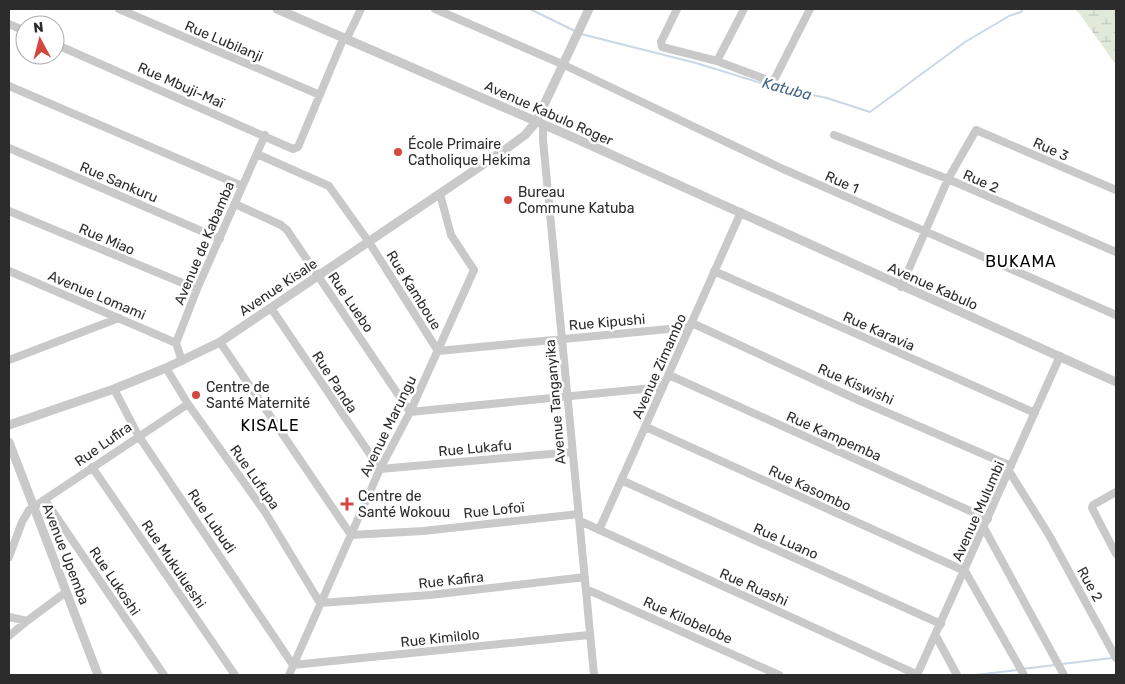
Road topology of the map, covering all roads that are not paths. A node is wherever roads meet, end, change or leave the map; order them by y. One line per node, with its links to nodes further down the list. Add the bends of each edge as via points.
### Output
1 (119, 9): 14 (street, Rue Lubilanji)
2 (277, 9): 9 (street)
3 (361, 9): 9 (street)
4 (435, 9): 12 (street, Rue 1)
5 (589, 9): 12 (street)
6 (677, 9): 11 (street, via 661,45)
7 (744, 9): 11 (street)
8 (810, 9): 11 (street, via 773,82)
9 (346, 38): 14 (street); 15 (street, Avenue Kabulo Roger)
10 (65, 48): 16 (street, Rue Mbuji-Maï)
11 (717, 61)
12 (562, 64): 15 (street); 27 (street, Rue 1, via 783,170)
13 (9, 86): 21 (street)
14 (320, 95): 16 (street, Rue Mbuji-Maï, via 296,148)
15 (540, 124): 23 (street, Avenue Kisale); 26 (street, Avenue Kabulo Roger); 40 (street, Avenue Tanganyika)
16 (265, 135): 19 (street, Avenue de Kabamba)
17 (834, 135): 20 (street, Rue 2)
18 (9, 148): 28 (street, Rue Sankuru)
19 (257, 154): 21 (street, Avenue de Kabamba); 29 (street, Rue Kamboue, via 330,186)
20 (948, 180): 22 (street, Rue 3, via 976,130); 27 (street); 30 (street, Rue 2)
21 (242, 186): 24 (street, Avenue de Kabamba)
22 (1116, 190)
23 (440, 194): 29 (street, Avenue Kisale); 43 (street, Avenue Marungu, via 451,235 474,270)
24 (235, 204): 28 (street, Avenue de Kabamba); 33 (street, Rue Luebo, via 284,227)
25 (9, 211): 35 (street, Rue Miao)
26 (741, 212): 32 (street, Avenue Zimambo); 34 (street, Avenue Kabulo)
27 (926, 232): 34 (street); 37 (street, Rue 1)
28 (220, 239): 35 (street, Avenue de Kabamba)
29 (369, 242): 33 (street, Avenue Kisale); 43 (street, Rue Kamboue)
30 (1116, 252)
31 (9, 271): 38 (street, Avenue Lomami)
32 (714, 271): 39 (street, Avenue Zimambo); 55 (street, Rue Karavia)
33 (319, 277): 36 (street, Avenue Kisale); 54 (street, Rue Luebo)
34 (900, 287): 44 (street, Avenue Kabulo)
35 (197, 289): 42 (street, Avenue de Kabamba)
36 (271, 308): 41 (street, Avenue Kisale); 62 (street, Rue Panda)
37 (1116, 315)
38 (119, 318): 42 (street, Avenue Lomami); 45 (street)
39 (691, 325): 40 (street, Rue Kipushi); 48 (street, Avenue Zimambo); 63 (street, Rue Kiswishi)
40 (562, 338): 43 (street, Rue Kipushi); 52 (street, Avenue Tanganyika)
41 (220, 342): 46 (street, Avenue Kisale); 72 (street)
42 (176, 343): 46 (street)
43 (438, 351): 54 (street, Avenue Marungu)
44 (1060, 356): 49 (street, Avenue Kabulo); 55 (street, Avenue Mulumbi)
45 (9, 360)
46 (182, 361): 47 (street, Avenue Kisale)
47 (166, 368): 51 (street, Avenue Kisale); 53 (street, Rue Lufupa)
48 (670, 375): 50 (street, Avenue Zimambo); 69 (street, Rue Kampemba)
49 (1116, 382)
50 (663, 387): 52 (street); 57 (street, Avenue Zimambo)
51 (114, 389): 56 (street, Avenue Kisale); 58 (street, Rue Lubudi)
52 (566, 396): 54 (street); 60 (street, Avenue Tanganyika)
53 (188, 404): 58 (street, Rue Lufira); 79 (street, Rue Lufupa, via 265,512)
54 (410, 412): 62 (street, Avenue Marungu)
55 (1035, 413): 63 (street, Avenue Mulumbi)
56 (9, 425)
57 (646, 426): 64 (street, Avenue Zimambo); 75 (street, Rue Kasombo)
58 (138, 435): 61 (street, Rue Lufira); 87 (street, Rue Lubudi)
59 (9, 442): 67 (street, Avenue Upemba)
60 (572, 452): 62 (street, Rue Lukafu); 68 (street, Avenue Tanganyika)
61 (92, 467): 66 (street, Rue Lufira); 90 (street, Rue Mukulueshi)
62 (380, 469): 72 (street, Avenue Marungu)
63 (1010, 469): 69 (street, Avenue Mulumbi); 86 (street, Rue 2)
64 (621, 480): 71 (street, Avenue Zimambo); 82 (street, Rue Luano)
65 (1116, 492): 73 (street, via 1092,508)
66 (45, 500): 67 (street, Rue Lufira); 89 (street, Rue Lukoshi)
67 (34, 508): 74 (street, Rue Lufira, via 22,522); 78 (street, Avenue Upemba)
68 (580, 517): 71 (street, Rue Ruashi); 72 (street, Rue Lofoï); 76 (street, Avenue Tanganyika)
69 (988, 519): 70 (street, Avenue Mulumbi)
70 (984, 528): 75 (street, Avenue Mulumbi); 97 (street)
71 (599, 530): 94 (street, Rue Ruashi)
72 (351, 535): 79 (street, Avenue Marungu)
73 (1116, 554)
74 (9, 557)
75 (965, 571): 82 (street, Avenue Mulumbi); 96 (street)
76 (585, 577): 77 (street, Avenue Tanganyika); 79 (street, Rue Kafira, via 430,595)
77 (586, 589): 83 (street, Avenue Tanganyika); 93 (street, Rue Kilobelobe)
78 (66, 592): 81 (street); 88 (street, Avenue Upemba)
79 (320, 603): 87 (street, Avenue Marungu)
80 (9, 617): 81 (street)
81 (27, 621): 84 (street)
82 (941, 624): 85 (street, Avenue Mulumbi)
83 (589, 635): 87 (street, Rue Kimilolo); 92 (street, Avenue Tanganyika)
84 (9, 636)
85 (936, 636): 94 (street, Avenue Mulumbi); 95 (street)
86 (1116, 658)
87 (293, 665): 91 (street, Avenue Marungu)
88 (98, 675)
89 (164, 675)
90 (235, 675)
91 (289, 675)
92 (594, 675)
93 (779, 675)
94 (918, 675)
95 (957, 675)
96 (1024, 675)
97 (1064, 675)

